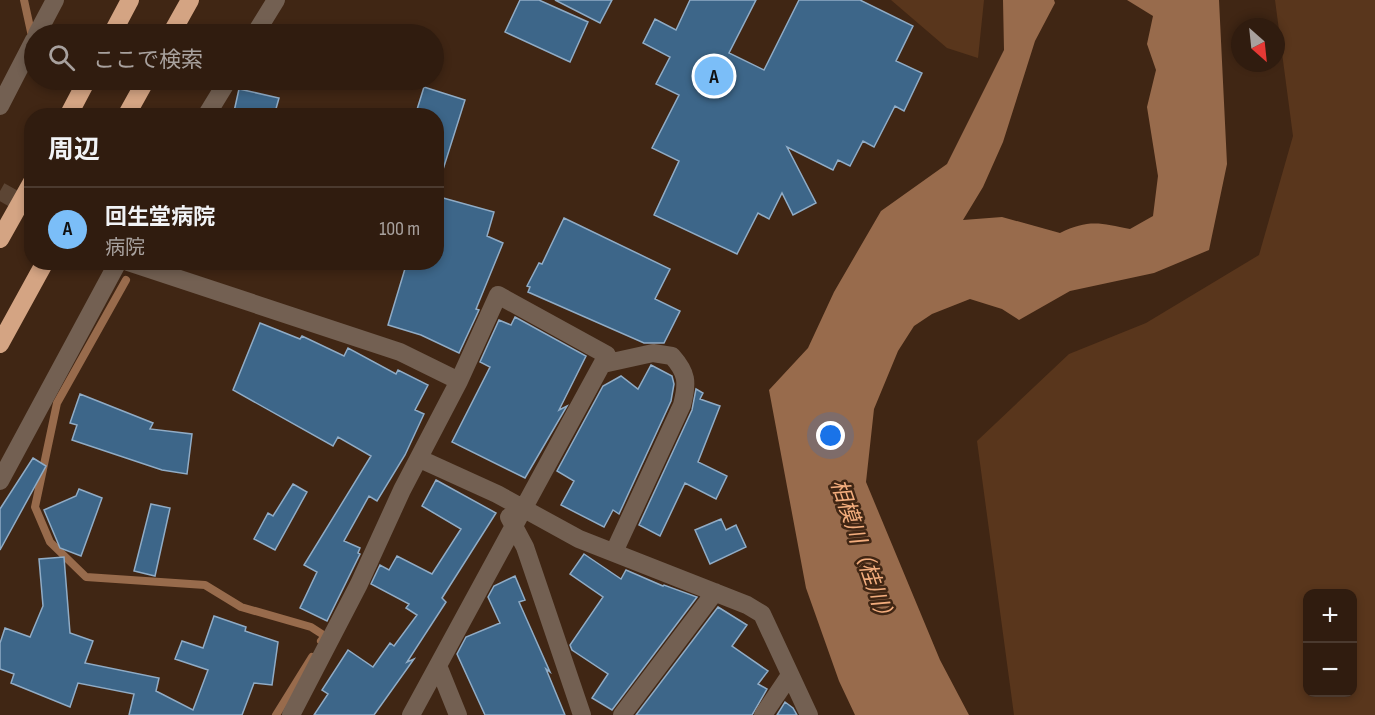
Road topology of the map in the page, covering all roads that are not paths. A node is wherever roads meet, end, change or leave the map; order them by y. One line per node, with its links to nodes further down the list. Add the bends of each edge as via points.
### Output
1 (55, 0): 5 (street)
2 (130, 0): 6 (highway)
3 (190, 0): 7 (highway)
4 (276, 0): 8 (street)
5 (42, 24)
6 (117, 24)
7 (177, 24)
8 (261, 24)
9 (24, 59): 13 (street)
10 (82, 90): 14 (highway)
11 (140, 90): 15 (highway)
12 (222, 90): 16 (street)
13 (0, 106)
14 (72, 108)
15 (130, 108)
16 (211, 108)
17 (24, 196): 18 (highway)
18 (0, 239)
19 (41, 270): 22 (highway)
20 (114, 270): 26 (street)
21 (152, 270): 24 (street, via 400,352)
22 (0, 344)
23 (603, 364): 24 (street, via 608,355 498,295); 28 (street); 30 (street, via 653,353 672,356 684,370 686,390)
24 (459, 381): 25 (street)
25 (420, 459): 27 (street); 34 (street)
26 (0, 481)
27 (497, 494): 28 (street); 29 (street)
28 (524, 509): 29 (street); 30 (street, via 579,539)
29 (514, 525): 32 (street); 37 (street)
30 (614, 552): 31 (street)
31 (715, 592): 33 (street, via 762,614); 38 (street)
32 (439, 668): 35 (street); 36 (street)
33 (790, 675): 39 (street); 40 (street)
34 (291, 715)
35 (411, 715)
36 (458, 715)
37 (582, 715)
38 (622, 715)
39 (763, 715)
40 (809, 715)

